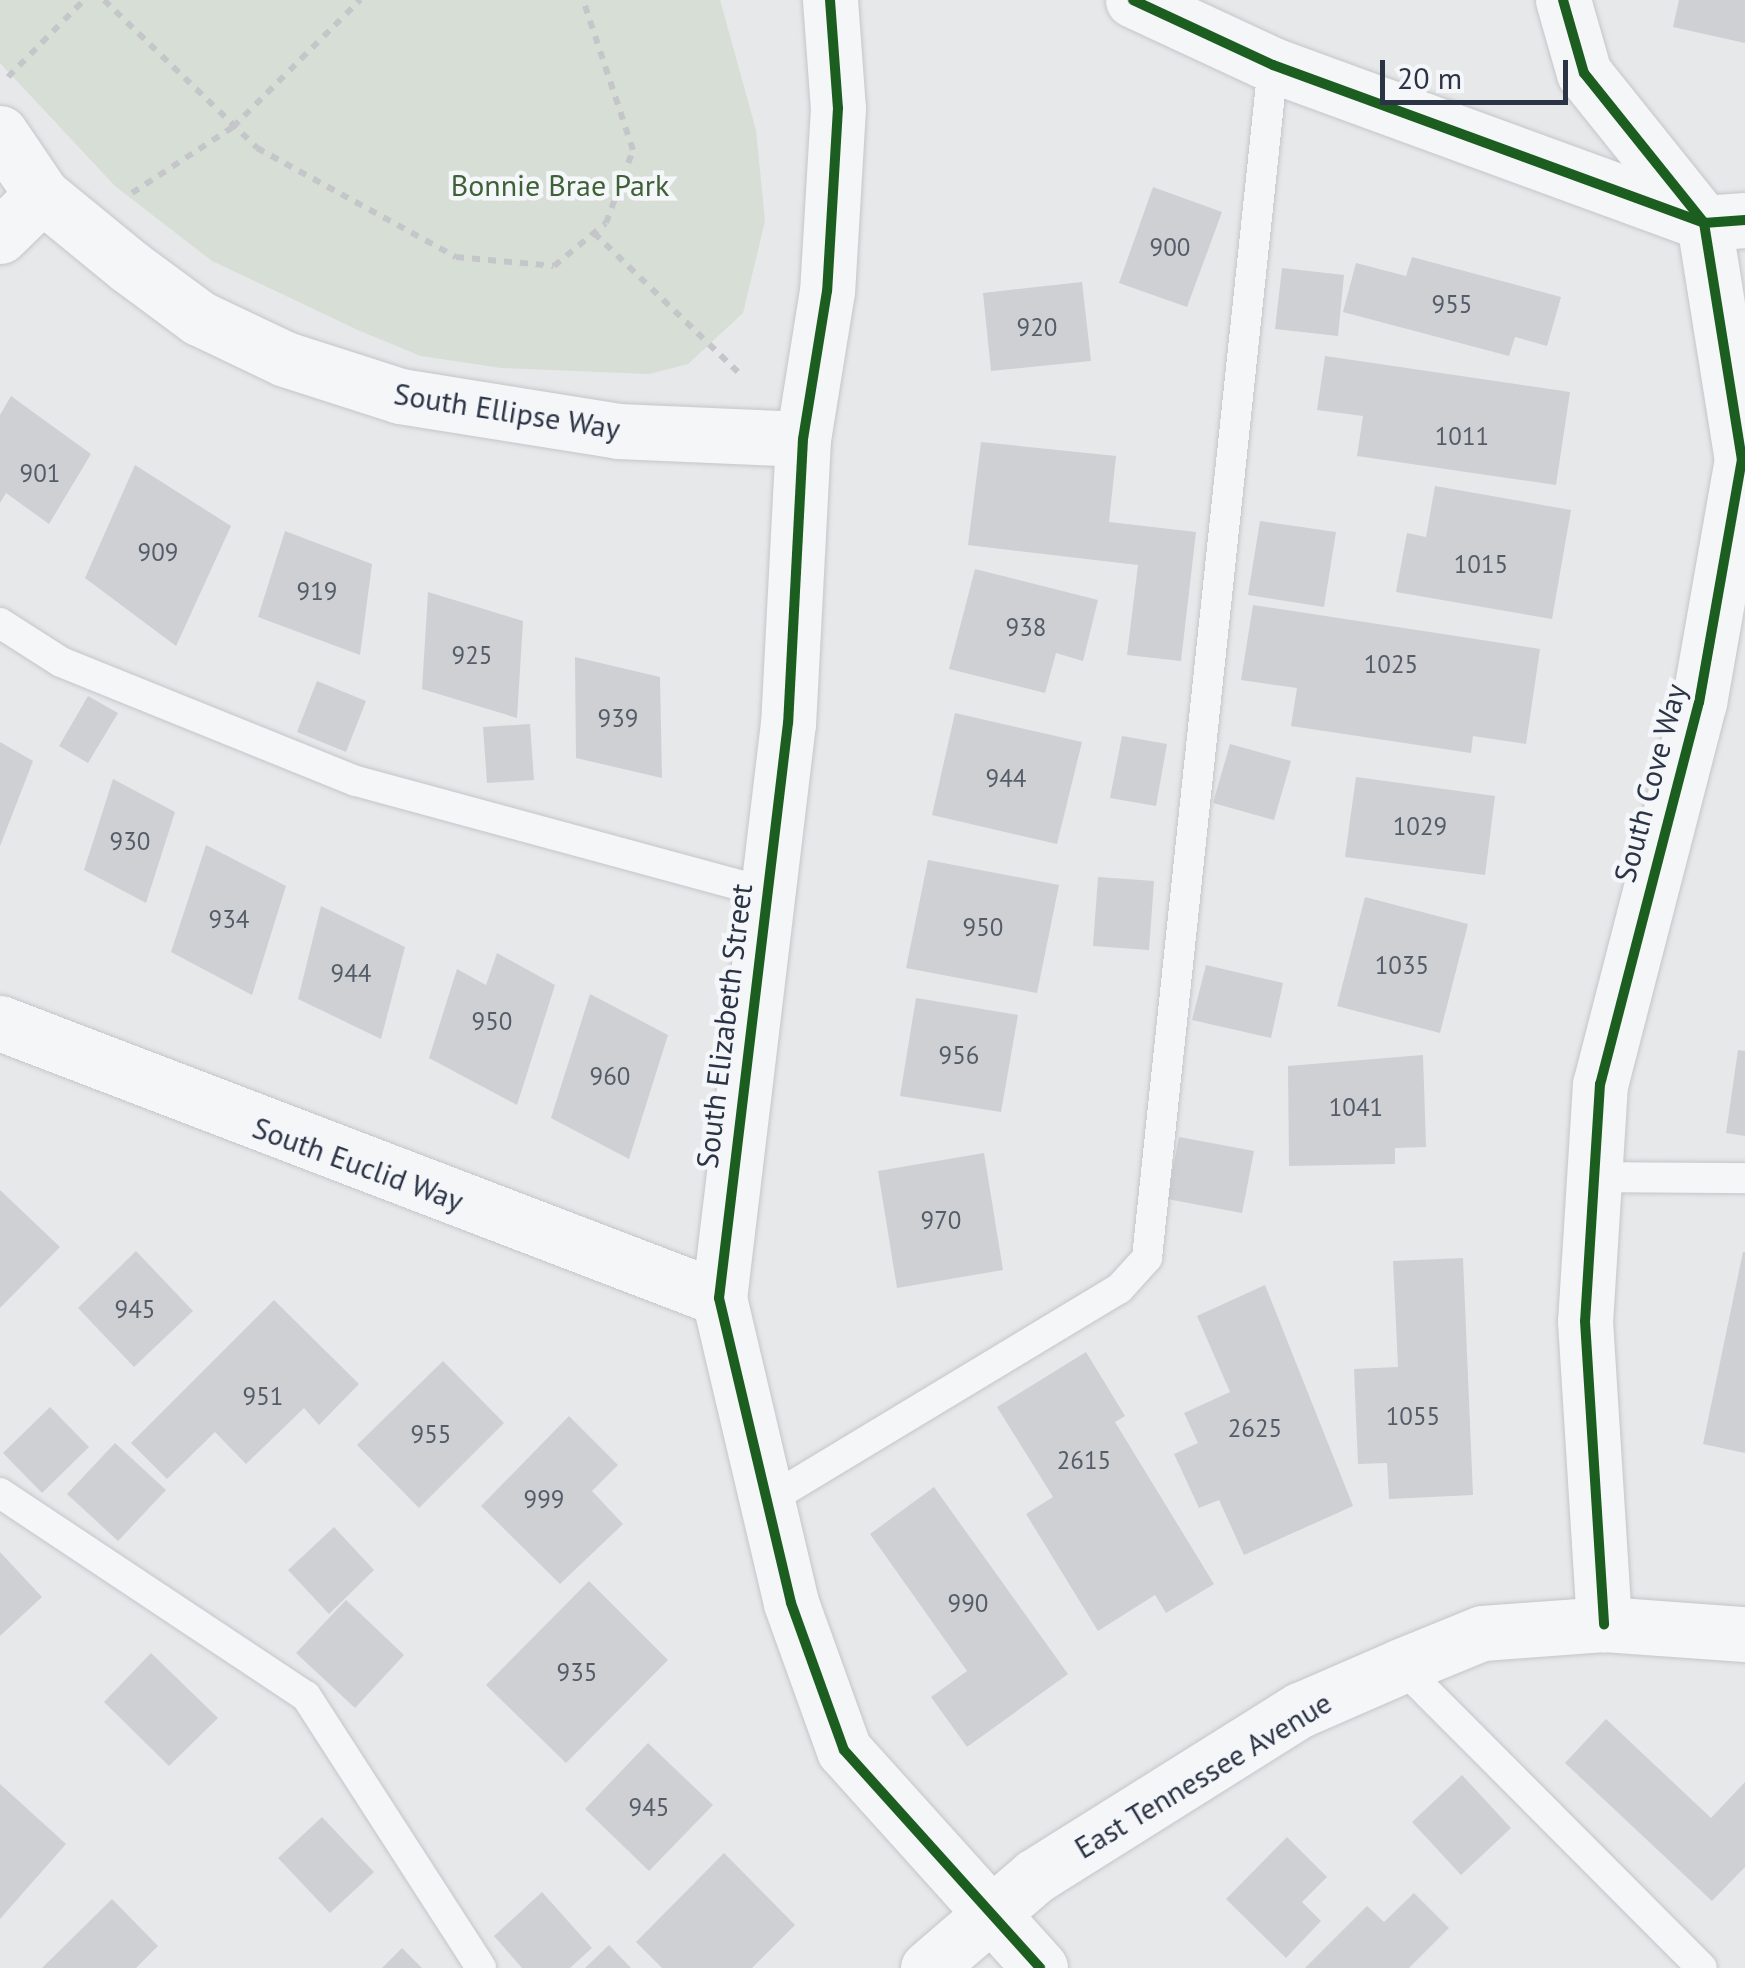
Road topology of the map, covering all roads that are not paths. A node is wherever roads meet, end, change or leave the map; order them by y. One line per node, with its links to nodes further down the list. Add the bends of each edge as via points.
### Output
1 (830, 0): 9 (street, South Elizabeth Street, via 838,108 827,290)
2 (1133, 0): 4 (street)
3 (1563, 0): 7 (street, South Cove Way, via 1584,72)
4 (1274, 65): 7 (street); 17 (lane, via 1147,1258 1119,1289)
5 (0, 133): 6 (street, South Ellipse Way)
6 (62, 211): 8 (street); 9 (street, South Ellipse Way, via 200,318 400,396 618,431)
7 (1725, 221): 13 (street, South Cove Way, via 1742,459 1699,702 1600,1084)
8 (0, 236)
9 (803, 439): 11 (street, South Elizabeth Street, via 788,723)
10 (0, 624): 11 (lane, via 61,662 356,781)
11 (764, 892): 15 (street, South Elizabeth Street)
12 (0, 1023): 15 (street, South Euclid Way)
13 (1594, 1177): 14 (lane); 18 (street, South Cove Way, via 1585,1321)
14 (1745, 1178)
15 (719, 1298): 17 (street, South Elizabeth Street)
16 (0, 1493): 22 (lane, via 306,1696)
17 (767, 1501): 21 (street, South Elizabeth Street, via 791,1603 844,1750)
18 (1604, 1624): 19 (street, East Tennessee Avenue); 20 (street, East Tennessee Avenue, via 1482,1633)
19 (1745, 1634)
20 (1401, 1666): 21 (street, East Tennessee Avenue, via 1300,1710); 25 (lane)
21 (984, 1912): 23 (street, East Tennessee Avenue); 24 (street, South Elizabeth Street)
22 (480, 1968)
23 (928, 1968)
24 (1040, 1968)
25 (1702, 1968)

